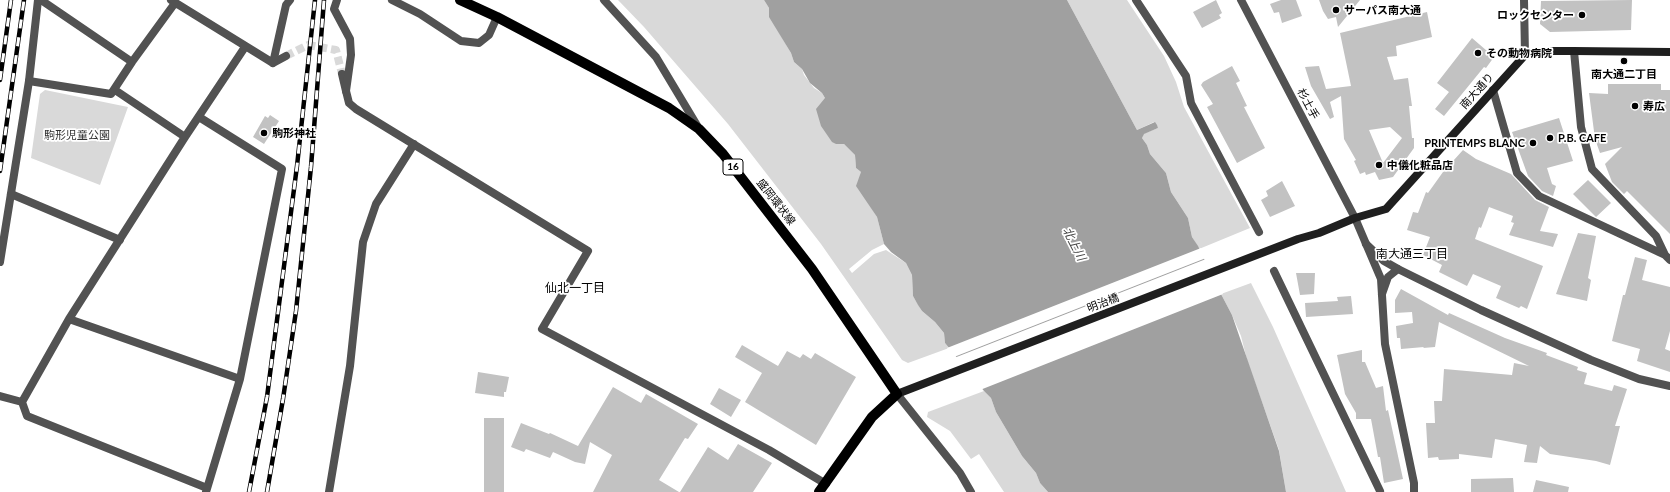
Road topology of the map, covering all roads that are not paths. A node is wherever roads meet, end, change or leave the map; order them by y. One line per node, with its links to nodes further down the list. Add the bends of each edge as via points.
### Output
1 (40, 0): 17 (street); 20 (street)
2 (290, 0): 18 (street, via 286,5)
3 (337, 0): 23 (street, via 334,9 350,39 351,55)
4 (392, 0): 11 (street, via 420,14 461,41 479,43 489,36)
5 (460, 0): 11 (main road, 盛岡環状線 / 16)
6 (604, 0): 25 (street, via 656,57)
7 (1136, 0): 30 (street, via 1186,76 1191,103)
8 (1242, 0): 29 (street, 杉土手)
9 (1524, 0): 15 (street)
10 (173, 2): 12 (street); 17 (street)
11 (497, 17): 25 (main road, 盛岡環状線 / 16, via 669,108)
12 (245, 47): 18 (street); 24 (street)
13 (1574, 51): 14 (main road); 15 (main road); 34 (street, via 1581,127 1592,169 1656,236)
14 (1670, 52)
15 (1525, 55): 22 (main road, 南大通り)
16 (286, 56): 18 (street)
17 (132, 62): 21 (street)
18 (273, 63)
19 (342, 74): 23 (street)
20 (29, 81): 21 (street, via 111,94); 28 (street)
21 (115, 90): 26 (street)
22 (1493, 90): 29 (main road, 南大通り, via 1386,209); 34 (street, via 1516,173 1539,196)
23 (346, 91): 27 (street, via 349,102 356,109)
24 (199, 117): 26 (street); 40 (street, via 282,170)
25 (699, 129): 42 (main road, 盛岡環状線 / 16, via 723,154 812,269)
26 (185, 136): 32 (street)
27 (414, 144): 45 (street, via 588,251 542,329 769,450); 48 (street, via 376,204 363,242 350,366)
28 (11, 194): 32 (street); 35 (street)
29 (1355, 218): 31 (main road, 南大通り, via 1319,234); 33 (street, 杉土手)
30 (1259, 232)
31 (1298, 239): 42 (main road, 明治橋)
32 (120, 240): 39 (street)
33 (1366, 244): 36 (street, via 1384,261); 38 (street, 杉土手, via 1381,279)
34 (1668, 257)
35 (0, 262)
36 (1398, 269): 38 (street, via 1388,277); 41 (street, via 1591,360 1639,379)
37 (1274, 271): 47 (street)
38 (1382, 294): 51 (street, 杉土手, via 1385,344)
39 (69, 319): 40 (street); 44 (street)
40 (240, 379): 46 (street)
41 (1670, 386)
42 (897, 394): 45 (main road, via 872,417); 50 (street, via 960,473)
43 (0, 396): 44 (street)
44 (22, 402): 46 (street, via 27,416)
45 (826, 484): 49 (main road)
46 (207, 490)
47 (1380, 491)
48 (329, 492)
49 (819, 492)
50 (971, 492)
51 (1414, 492)

